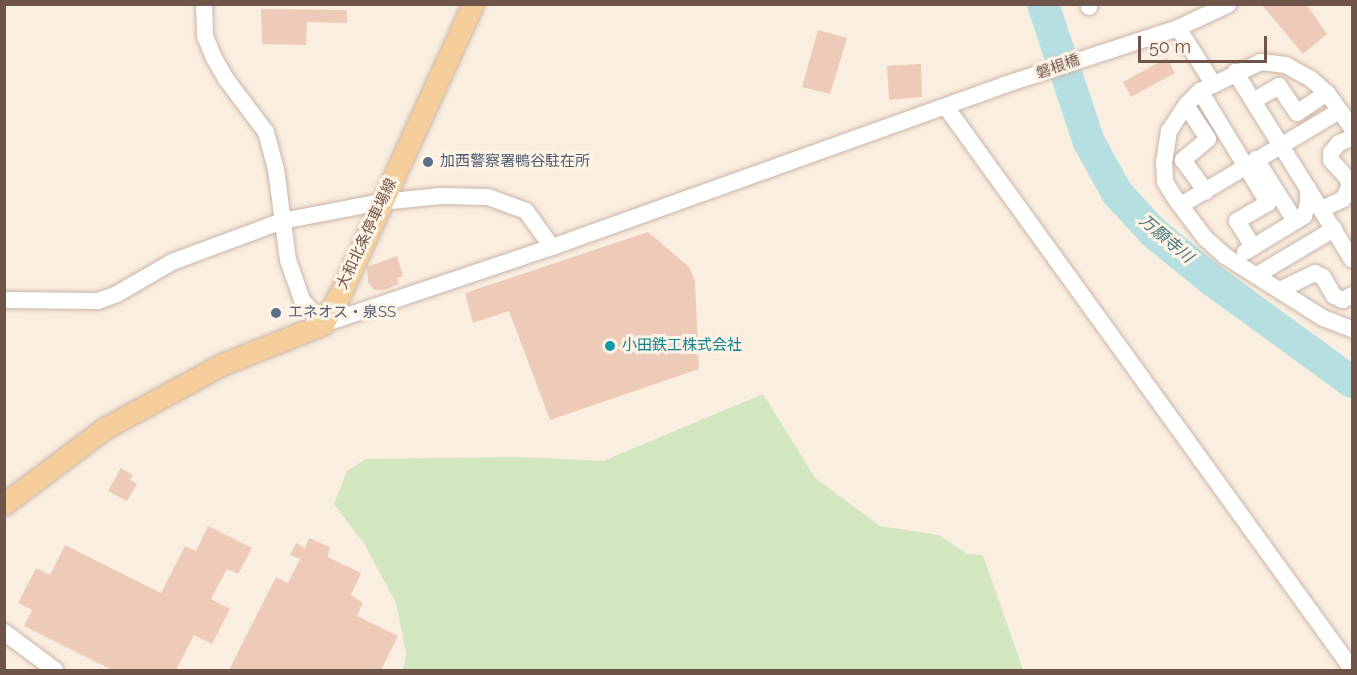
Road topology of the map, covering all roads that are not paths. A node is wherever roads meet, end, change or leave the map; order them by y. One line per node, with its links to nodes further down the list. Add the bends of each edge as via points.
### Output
1 (204, 4): 22 (street, via 205,36 214,58 266,132 276,169)
2 (473, 4): 19 (main road, 大和北条停車場線)
3 (1229, 4): 4 (street, 磐根橋)
4 (1178, 28): 6 (street); 10 (street, 磐根橋)
5 (1235, 72): 6 (street); 7 (street, via 1261,62 1286,65 1311,78); 8 (street)
6 (1207, 88): 9 (street); 15 (street)
7 (1327, 93): 8 (street, via 1297,113 1279,86); 11 (street)
8 (1253, 101): 14 (street)
9 (1186, 105): 17 (street, via 1208,139 1183,160); 20 (street, via 1169,131 1164,161 1165,182)
10 (946, 107): 25 (street, 磐根橋); 37 (street)
11 (1339, 111): 12 (street); 14 (street)
12 (1353, 128)
13 (1353, 138): 21 (street, via 1339,143 1330,160 1348,179 1349,188 1342,199)
14 (1281, 144): 15 (street); 16 (street)
15 (1250, 163): 17 (street); 18 (street); 26 (street, via 1268,203 1237,221)
16 (1304, 182): 18 (street); 21 (street); 23 (street, via 1308,204 1304,216)
17 (1206, 192): 20 (street)
18 (1277, 192): 23 (street)
19 (382, 202): 22 (street); 25 (street, via 441,196 488,197 526,211); 33 (main road, 大和北条停車場線)
20 (1181, 205): 28 (street, via 1205,238)
21 (1322, 209): 24 (street)
22 (282, 221): 32 (street, via 172,262 98,301); 33 (street, via 288,260 302,300)
23 (1295, 221): 26 (street)
24 (1334, 229): 27 (street); 29 (street)
25 (552, 247): 33 (street, 磐根橋)
26 (1253, 247): 28 (street)
27 (1353, 258)
28 (1232, 260): 29 (street)
29 (1257, 275): 30 (street)
30 (1280, 290): 31 (street, via 1315,273 1323,277 1334,296 1343,300); 34 (street, via 1323,318)
31 (1353, 295)
32 (4, 300)
33 (323, 324): 35 (main road, via 223,364 105,428)
34 (1353, 329)
35 (4, 504)
36 (4, 632): 38 (street)
37 (1353, 669)
38 (55, 670)

